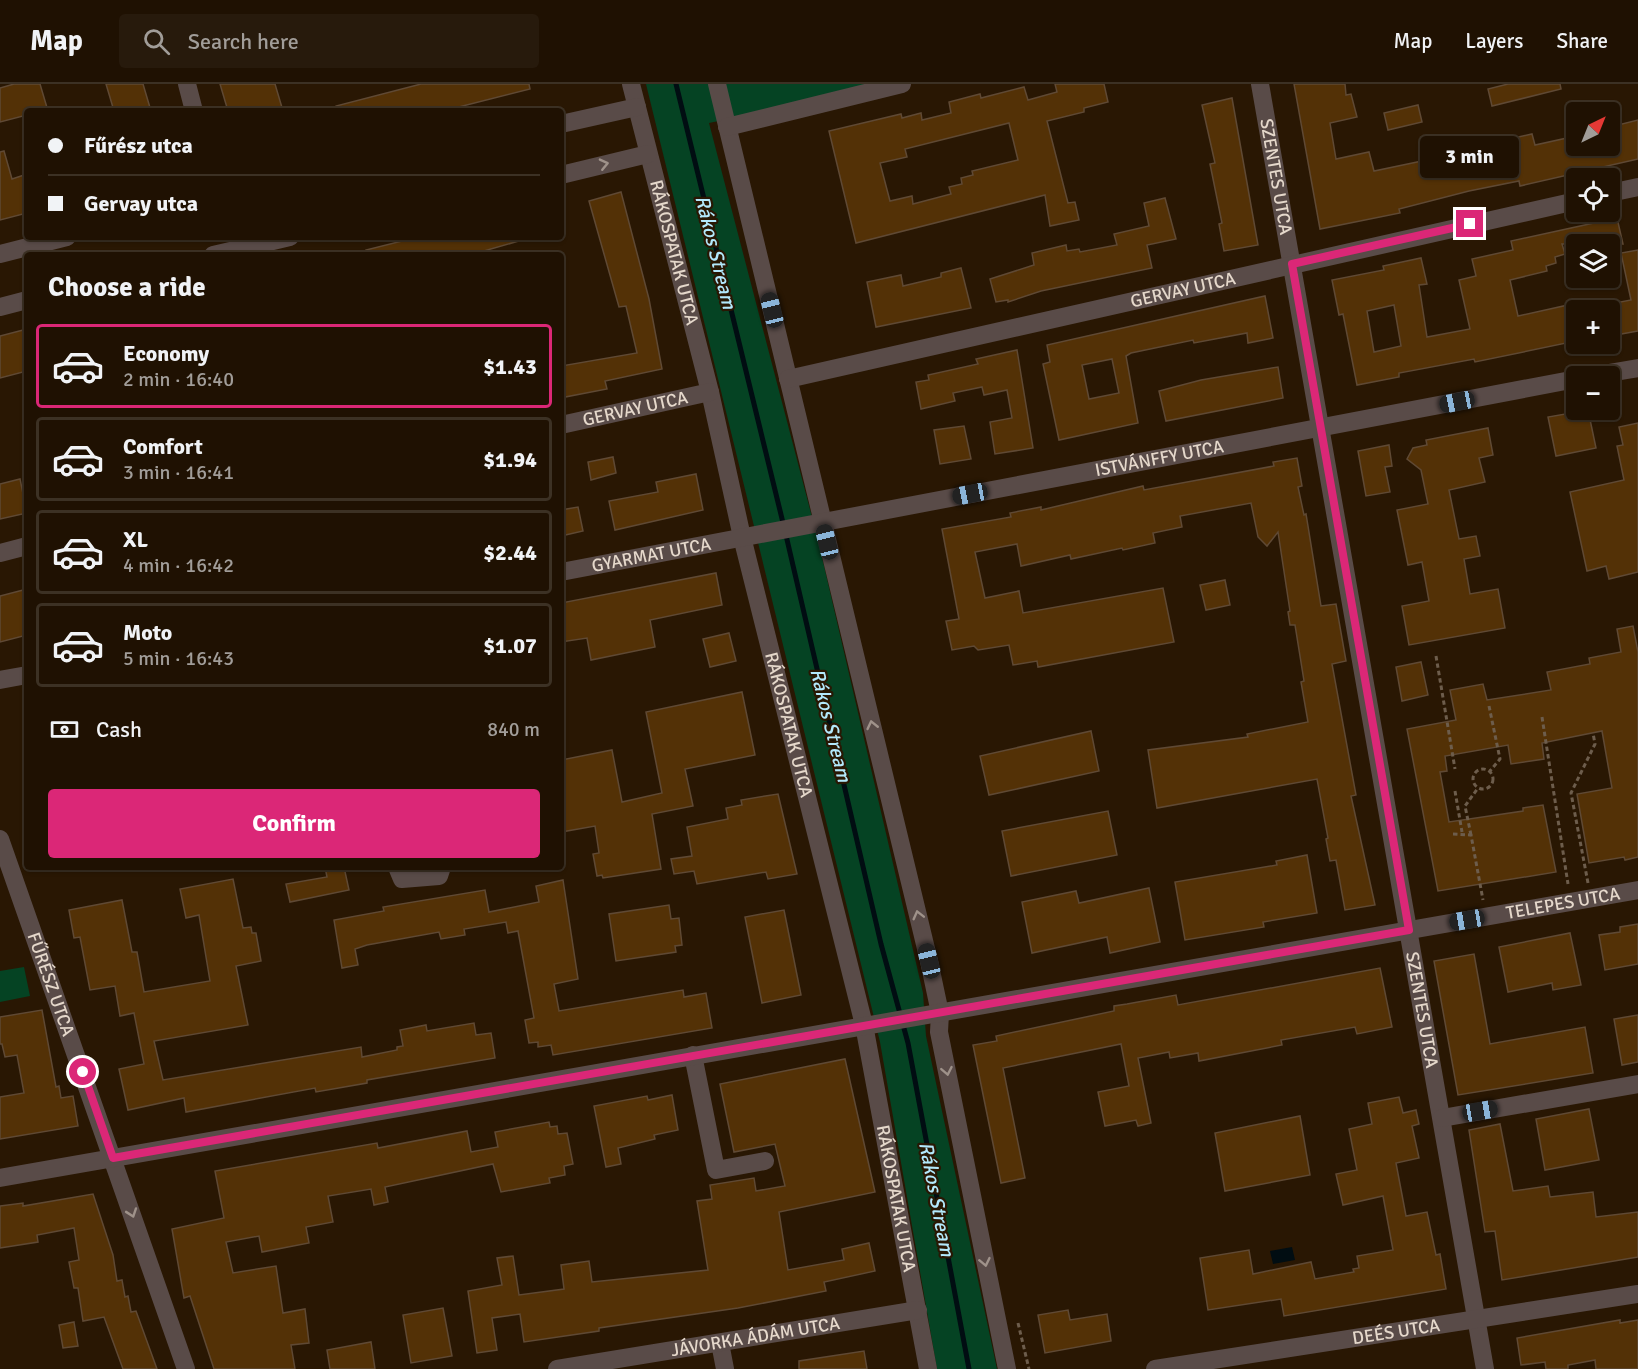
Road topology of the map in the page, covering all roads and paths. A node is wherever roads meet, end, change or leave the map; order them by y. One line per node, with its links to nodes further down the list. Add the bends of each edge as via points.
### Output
1 (187, 84): 7 (street)
2 (632, 84): 6 (street, RÁKOSPATAK UTCA)
3 (717, 84): 9 (street)
4 (902, 84): 9 (street)
5 (1260, 84): 19 (street, SZENTES UTCA)
6 (637, 107): 8 (street); 10 (street, RÁKOSPATAK UTCA)
7 (193, 108)
8 (564, 123)
9 (727, 127): 24 (street)
10 (648, 154): 11 (street, one-way to 10); 26 (street, RÁKOSPATAK UTCA)
11 (564, 173)
12 (1638, 187): 13 (street)
13 (1620, 192)
14 (1566, 203): 19 (street, GERVAY UTCA)
15 (55, 240): 18 (street)
16 (273, 240): 17 (street)
17 (233, 247)
18 (0, 254)
19 (1292, 264): 24 (street, GERVAY UTCA); 28 (street, SZENTES UTCA)
20 (24, 301): 21 (street)
21 (0, 307)
22 (1638, 368): 23 (street)
23 (1620, 371)
24 (788, 379): 29 (street)
25 (1566, 381): 28 (street, ISTVÁNFFY UTCA)
26 (711, 392): 27 (street, GERVAY UTCA); 30 (street, RÁKOSPATAK UTCA)
27 (564, 424)
28 (1321, 428): 29 (street, ISTVÁNFFY UTCA); 54 (street, SZENTES UTCA)
29 (823, 523): 30 (street, ISTVÁNFFY UTCA); 55 (street, one-way to 29)
30 (742, 537): 33 (street, GYARMAT UTCA); 56 (street, RÁKOSPATAK UTCA)
31 (24, 547): 32 (street)
32 (0, 553)
33 (564, 571)
34 (1436, 656): 40 (path)
35 (24, 676): 36 (street)
36 (0, 680)
37 (1490, 706): 41 (path, via 1500,759)
38 (1542, 717): 52 (path)
39 (1593, 733): 51 (path, via 1595,744 1571,793)
40 (1455, 769)
41 (1490, 771): 42 (path, via 1493,784 1484,790); 42 (path, via 1483,769 1474,775)
42 (1478, 788): 46 (path, via 1466,806)
43 (1455, 791): 44 (path)
44 (1462, 832): 45 (path); 46 (path)
45 (1453, 834)
46 (1471, 835): 53 (path)
47 (0, 838): 60 (street, FŰRÉSZ UTCA)
48 (398, 870): 49 (street, via 402,879 440,876)
49 (441, 870)
50 (1638, 890): 51 (street, TELEPES UTCA)
51 (1591, 898): 52 (street, TELEPES UTCA)
52 (1571, 902): 53 (street, TELEPES UTCA)
53 (1486, 916): 54 (street, TELEPES UTCA)
54 (1409, 930): 55 (street, TELEPES UTCA); 59 (street, SZENTES UTCA)
55 (932, 1014): 56 (street, TELEPES UTCA); 72 (street, one-way to 72, via 939,1032)
56 (864, 1025): 57 (street, TELEPES UTCA); 64 (street, RÁKOSPATAK UTCA)
57 (693, 1055): 60 (street, TELEPES UTCA); 61 (street, via 716,1170)
58 (1638, 1084): 59 (street)
59 (1442, 1118): 65 (street, SZENTES UTCA)
60 (113, 1158): 62 (street, TELEPES UTCA); 68 (street, FŰRÉSZ UTCA, one-way to 68)
61 (765, 1161)
62 (0, 1178)
63 (1638, 1294): 65 (street, DEÉS UTCA)
64 (918, 1310): 66 (street, JÁVORKA ÁDÁM UTCA); 71 (street, RÁKOSPATAK UTCA)
65 (1476, 1318): 74 (street, DEÉS UTCA); 75 (street, SZENTES UTCA)
66 (720, 1343): 67 (street, JÁVORKA ÁDÁM UTCA); 70 (street)
67 (613, 1365): 69 (street, JÁVORKA ÁDÁM UTCA)
68 (186, 1369)
69 (557, 1369)
70 (725, 1369)
71 (928, 1369)
72 (1007, 1369)
73 (1155, 1369): 74 (street, DEÉS UTCA)
74 (1160, 1369)
75 (1485, 1369)

